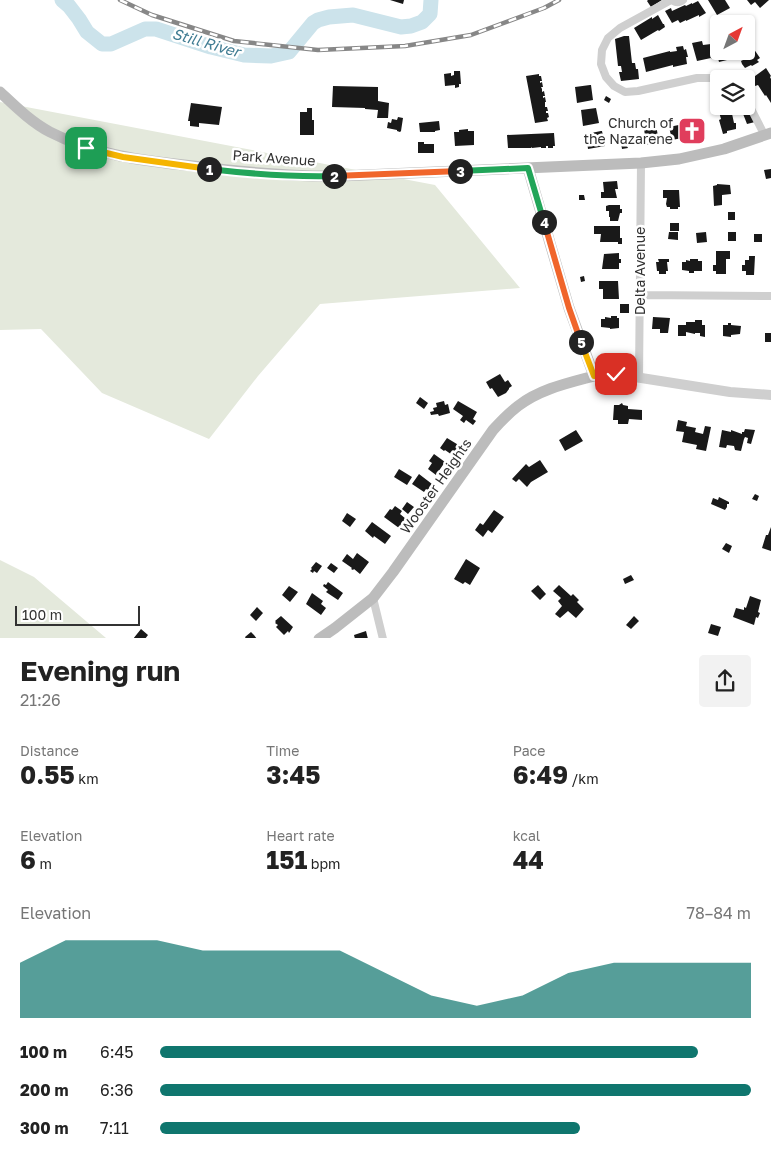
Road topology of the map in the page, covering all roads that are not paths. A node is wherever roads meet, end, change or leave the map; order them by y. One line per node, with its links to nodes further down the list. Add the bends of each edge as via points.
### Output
1 (671, 0): 2 (street); 3 (street, via 608,38 602,50 601,64 606,77 625,92)
2 (683, 0)
3 (710, 78)
4 (0, 92): 8 (main road, Park Avenue, via 49,132 86,148 123,157 246,173 308,177)
5 (755, 114): 6 (street)
6 (768, 135): 7 (main road, Park Avenue, via 679,159)
7 (640, 163): 8 (main road, Park Avenue); 9 (street, Delta Avenue)
8 (528, 168): 11 (main road, via 569,308)
9 (640, 295): 10 (street); 12 (street, Delta Avenue)
10 (771, 296)
11 (594, 376): 12 (street, via 616,374); 14 (main road, Wooster Heights, via 540,393 504,417)
12 (639, 378): 13 (street)
13 (771, 395)
14 (373, 598): 15 (main road, Wooster Heights); 16 (street)
15 (319, 638)
16 (383, 638)

